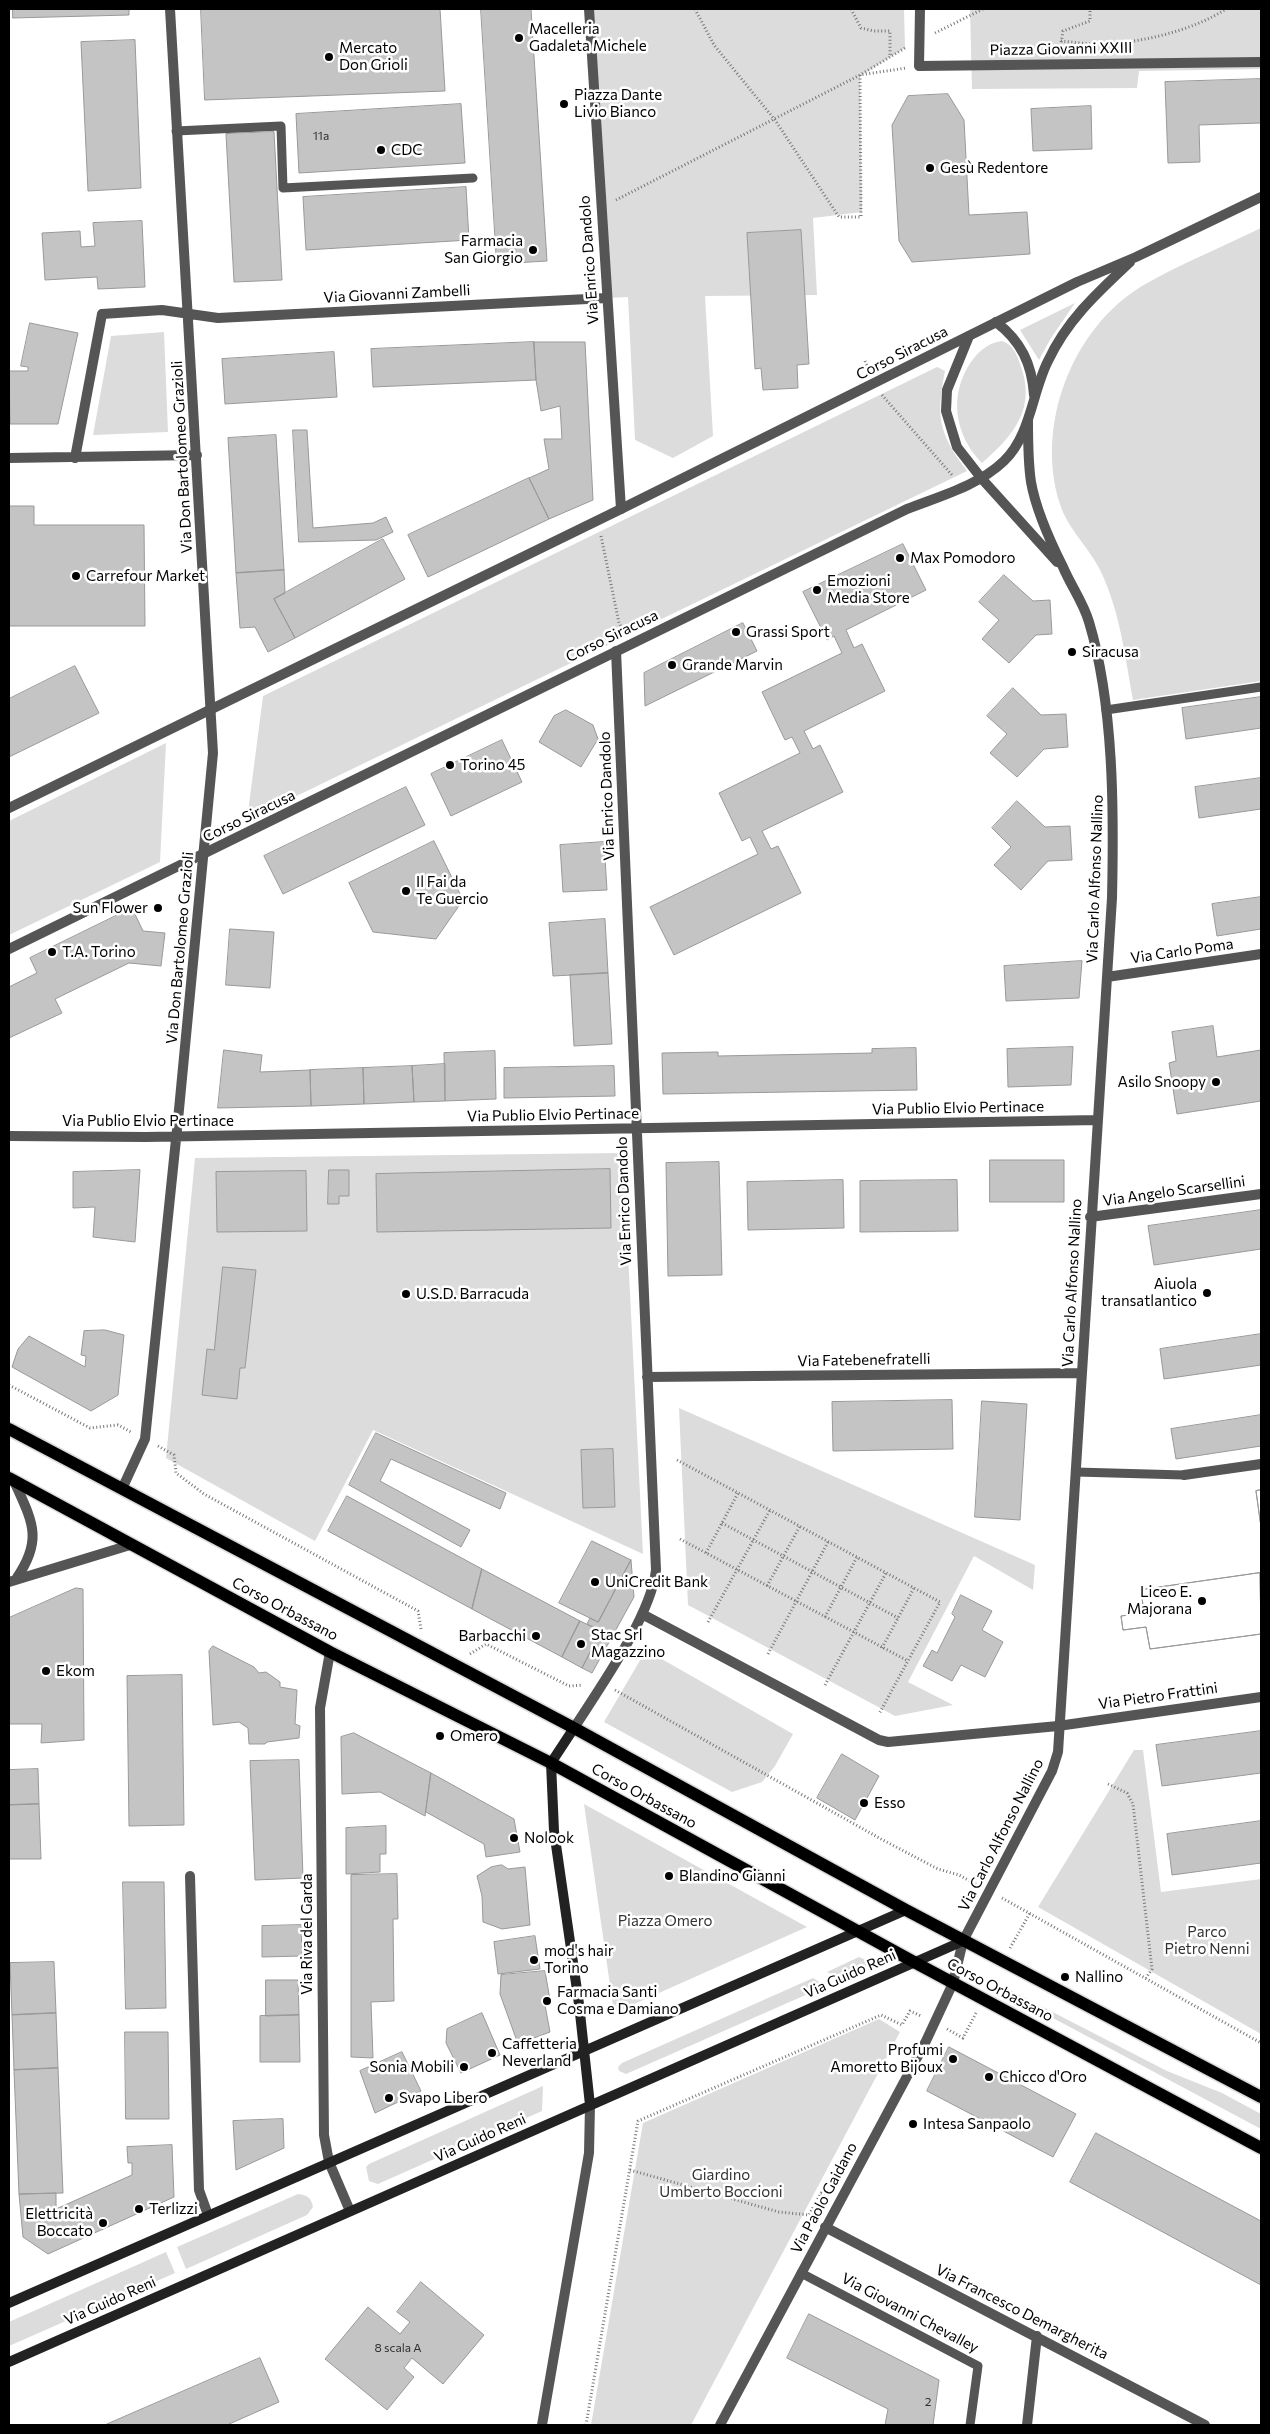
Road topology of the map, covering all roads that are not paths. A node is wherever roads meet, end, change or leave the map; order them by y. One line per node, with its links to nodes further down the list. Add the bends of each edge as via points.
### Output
1 (170, 9): 5 (street, Via Don Bartolomeo Grazioli)
2 (589, 9): 9 (street, Via Enrico Dandolo)
3 (920, 9): 4 (street, Piazza Giovanni XXIII, via 919,66)
4 (1261, 62)
5 (176, 131): 6 (lane, via 281,126 283,188); 10 (street, Via Don Bartolomeo Grazioli)
6 (473, 178)
7 (1261, 197): 8 (street, Corso Siracusa)
8 (1136, 256): 11 (street, Corso Siracusa); 13 (street, Corso Siracusa, via 1084,305 1063,333)
9 (607, 298): 10 (street, Via Giovanni Zambelli, via 218,318); 19 (street, Via Enrico Dandolo)
10 (188, 315): 15 (street, Via Don Bartolomeo Grazioli); 17 (street, via 162,310 102,314)
11 (996, 322): 12 (street, Corso Siracusa); 13 (street, via 1010,333 1025,356 1032,373)
12 (968, 336): 18 (street, Via Carlo Alfonso Nallino, via 947,390 946,411 957,448); 19 (street, Corso Siracusa)
13 (1034, 395): 14 (street, Corso Siracusa)
14 (1028, 421): 18 (street, Corso Siracusa, via 1006,459); 20 (street, Via Carlo Alfonso Nallino, via 1031,482 1037,507)
15 (197, 455): 17 (street); 23 (street, Via Don Bartolomeo Grazioli)
16 (9, 458): 17 (street)
17 (75, 458)
18 (982, 479): 20 (street, Via Carlo Alfonso Nallino); 21 (street, Corso Siracusa, via 906,510)
19 (621, 509): 23 (street, Corso Siracusa)
20 (1063, 568): 24 (street, Via Carlo Alfonso Nallino, via 1089,621)
21 (616, 651): 26 (street, Corso Siracusa); 31 (street, Via Enrico Dandolo)
22 (1261, 687): 24 (lane)
23 (211, 709): 25 (street, Corso Siracusa); 26 (street, Via Don Bartolomeo Grazioli, via 212,753)
24 (1106, 710): 29 (street, Via Carlo Alfonso Nallino, via 1114,842)
25 (9, 808)
26 (203, 855): 27 (street, Corso Siracusa); 33 (street, Via Don Bartolomeo Grazioli)
27 (9, 949)
28 (1261, 954): 29 (street, Via Carlo Poma)
29 (1107, 977): 30 (street, Via Carlo Alfonso Nallino)
30 (1098, 1120): 31 (street, Via Publio Elvio Pertinace); 35 (street, Via Carlo Alfonso Nallino)
31 (637, 1129): 33 (street, Via Publio Elvio Pertinace); 37 (street, Via Enrico Dandolo)
32 (9, 1136): 33 (street, Via Publio Elvio Pertinace)
33 (177, 1137): 43 (street, Via Don Bartolomeo Grazioli, via 145,1439)
34 (1261, 1194): 35 (street, Via Angelo Scarsellini)
35 (1090, 1217): 36 (street, Via Carlo Alfonso Nallino)
36 (1082, 1373): 37 (street, Via Fatebenefratelli); 40 (street, Via Carlo Alfonso Nallino)
37 (647, 1377): 46 (street, Via Enrico Dandolo, via 656,1570 654,1585)
38 (9, 1429): 43 (main road, Corso Orbassano)
39 (1261, 1464): 41 (street)
40 (1076, 1472): 41 (lane); 49 (street, Via Carlo Alfonso Nallino)
41 (1184, 1475)
42 (11, 1480): 44 (main road, Corso Orbassano); 45 (street, via 27,1510 33,1542 31,1555)
43 (122, 1489): 50 (main road, Corso Orbassano)
44 (130, 1545): 45 (street); 47 (main road, Corso Orbassano)
45 (12, 1580)
46 (642, 1614): 49 (street, via 879,1740 888,1742); 50 (street, Via Enrico Dandolo)
47 (330, 1652): 51 (main road, Corso Orbassano); 62 (street, Via Riva del Garda, via 320,1708 324,2135)
48 (1261, 1697): 49 (street, Via Pietro Frattini)
49 (1058, 1726): 55 (street, Via Carlo Alfonso Nallino, via 1058,1752 1052,1771)
50 (574, 1728): 51 (main road); 53 (main road, Corso Orbassano)
51 (551, 1763): 54 (main road, Corso Orbassano); 58 (main road, via 554,1831)
52 (190, 1876): 64 (street, via 199,2190)
53 (906, 1910): 54 (main road); 55 (main road, Corso Orbassano)
54 (858, 1930): 56 (main road, Corso Orbassano); 58 (main road)
55 (964, 1941): 56 (main road, Via Guido Reni); 57 (street, Via Carlo Alfonso Nallino); 59 (main road, Corso Orbassano)
56 (914, 1962): 57 (main road, Corso Orbassano); 60 (main road, Via Guido Reni)
57 (953, 1983): 61 (main road, Corso Orbassano); 65 (street, Via Paolo Gaidano)
58 (584, 2049): 60 (main road); 62 (main road)
59 (1261, 2097)
60 (590, 2105): 63 (main road, Via Guido Reni); 70 (street, via 589,2153)
61 (1261, 2148)
62 (329, 2162): 63 (street, Via Riva del Garda); 64 (main road)
63 (350, 2211): 69 (main road, Via Guido Reni)
64 (208, 2215): 67 (main road)
65 (825, 2227): 66 (street, Via Paolo Gaidano); 68 (street, Via Francesco Demargherita)
66 (801, 2273): 71 (street, Via Paolo Gaidano); 72 (lane, Via Giovanni Chevalley, via 978,2366)
67 (9, 2301)
68 (1037, 2336): 73 (street); 74 (street, Via Francesco Demargherita)
69 (9, 2362)
70 (542, 2425)
71 (720, 2425)
72 (970, 2425)
73 (1027, 2425)
74 (1205, 2425)

